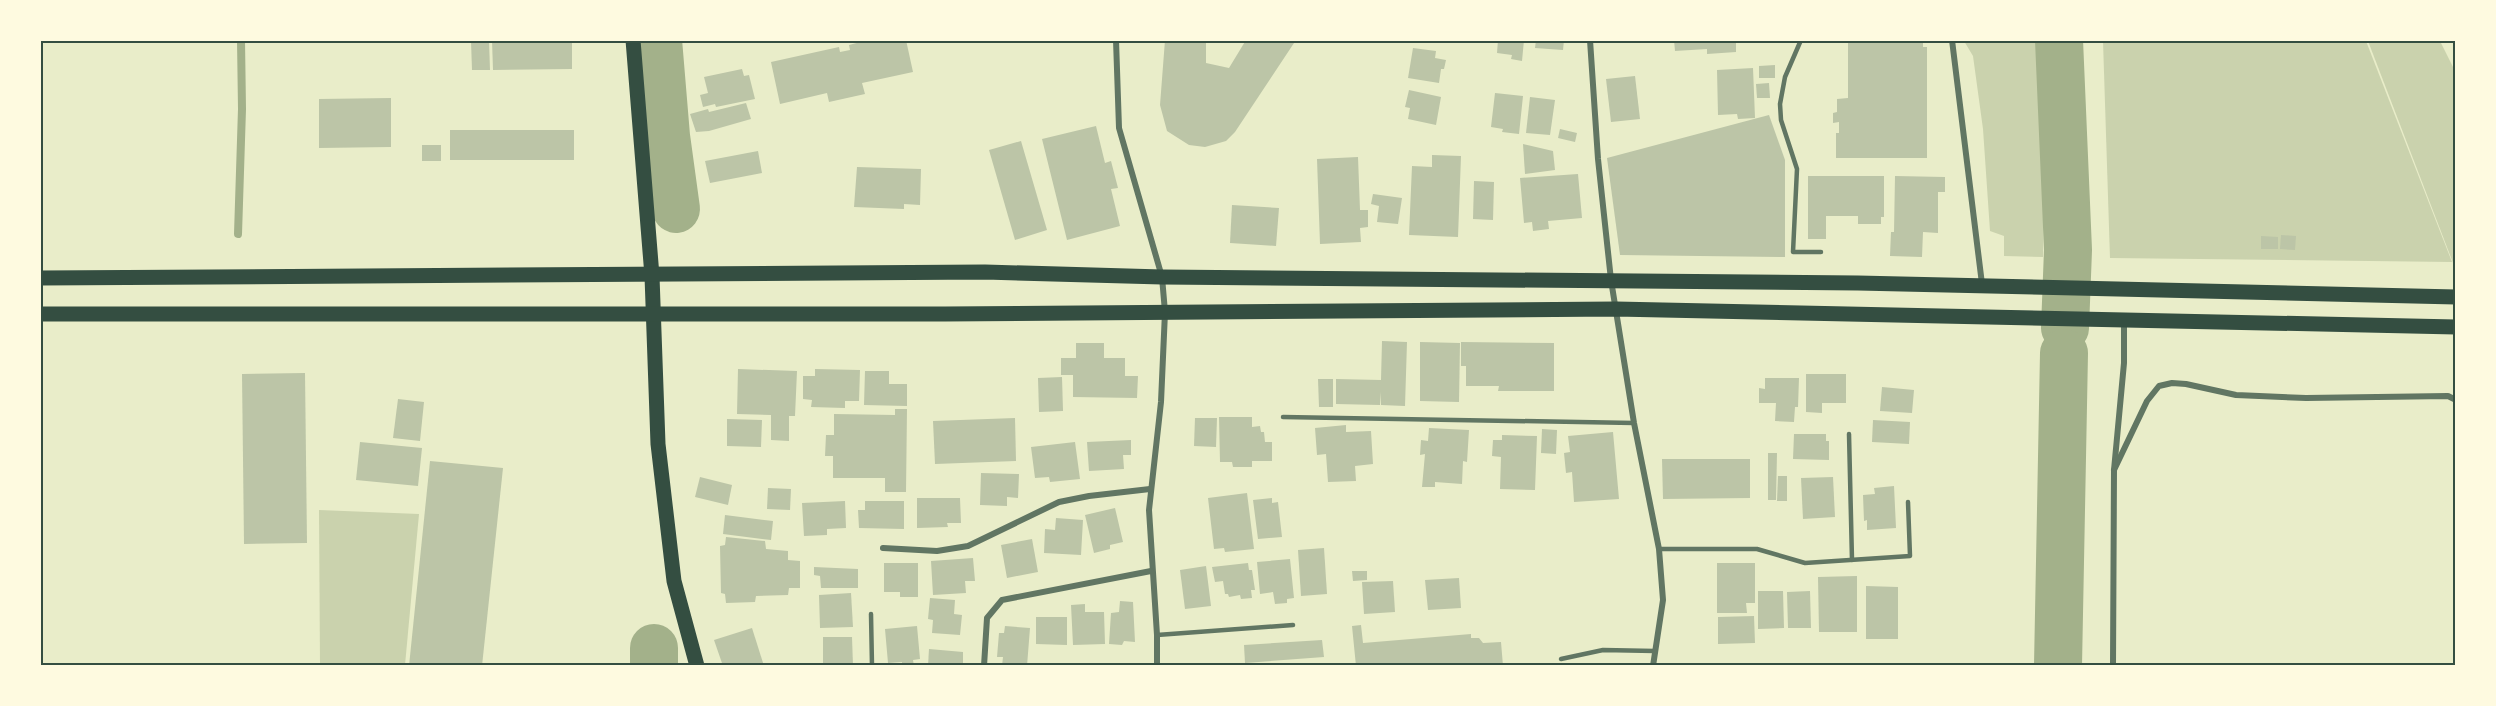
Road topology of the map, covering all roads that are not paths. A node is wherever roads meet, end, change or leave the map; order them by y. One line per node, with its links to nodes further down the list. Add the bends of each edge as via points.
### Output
1 (633, 40): 7 (main road)
2 (1116, 40): 9 (street, via 1119,128)
3 (1590, 40): 10 (street)
4 (1801, 40): 6 (lane, via 1785,77 1780,104 1781,120 1797,169 1793,252)
5 (1952, 40): 11 (street)
6 (1821, 252)
7 (652, 276): 8 (main road); 9 (main road, via 985,272); 16 (main road)
8 (40, 278)
9 (1162, 278): 10 (main road); 14 (street)
10 (1611, 280): 11 (main road); 13 (street)
11 (1982, 286): 12 (main road)
12 (2456, 297)
13 (1616, 309): 14 (main road); 17 (main road); 21 (street)
14 (1165, 312): 16 (main road); 24 (street, via 1161,402)
15 (40, 314): 16 (main road)
16 (652, 314): 35 (main road, via 666,522 674,581)
17 (2124, 319): 18 (main road); 23 (street)
18 (2456, 327)
19 (2456, 400): 23 (street, via 2448,396 2306,398 2236,394 2172,383 2159,386 2147,401)
20 (1283, 417): 21 (lane)
21 (1634, 423): 27 (street)
22 (1850, 434): 28 (lane)
23 (2114, 470): 40 (street)
24 (1150, 489): 26 (street, via 1059,502 968,546 937,551); 29 (street)
25 (1908, 502): 28 (lane, via 1910,556)
26 (884, 548)
27 (1659, 549): 28 (lane, via 1757,549 1805,563); 33 (street, via 1663,600)
28 (1852, 560)
29 (1151, 571): 32 (street); 37 (street, via 1002,600 987,618)
30 (871, 614): 36 (lane)
31 (1293, 625): 32 (lane)
32 (1157, 635): 38 (street)
33 (1654, 651): 34 (lane, via 1603,650); 39 (street)
34 (1561, 659)
35 (697, 666)
36 (872, 666)
37 (984, 666)
38 (1157, 666)
39 (1653, 666)
40 (2113, 666)

